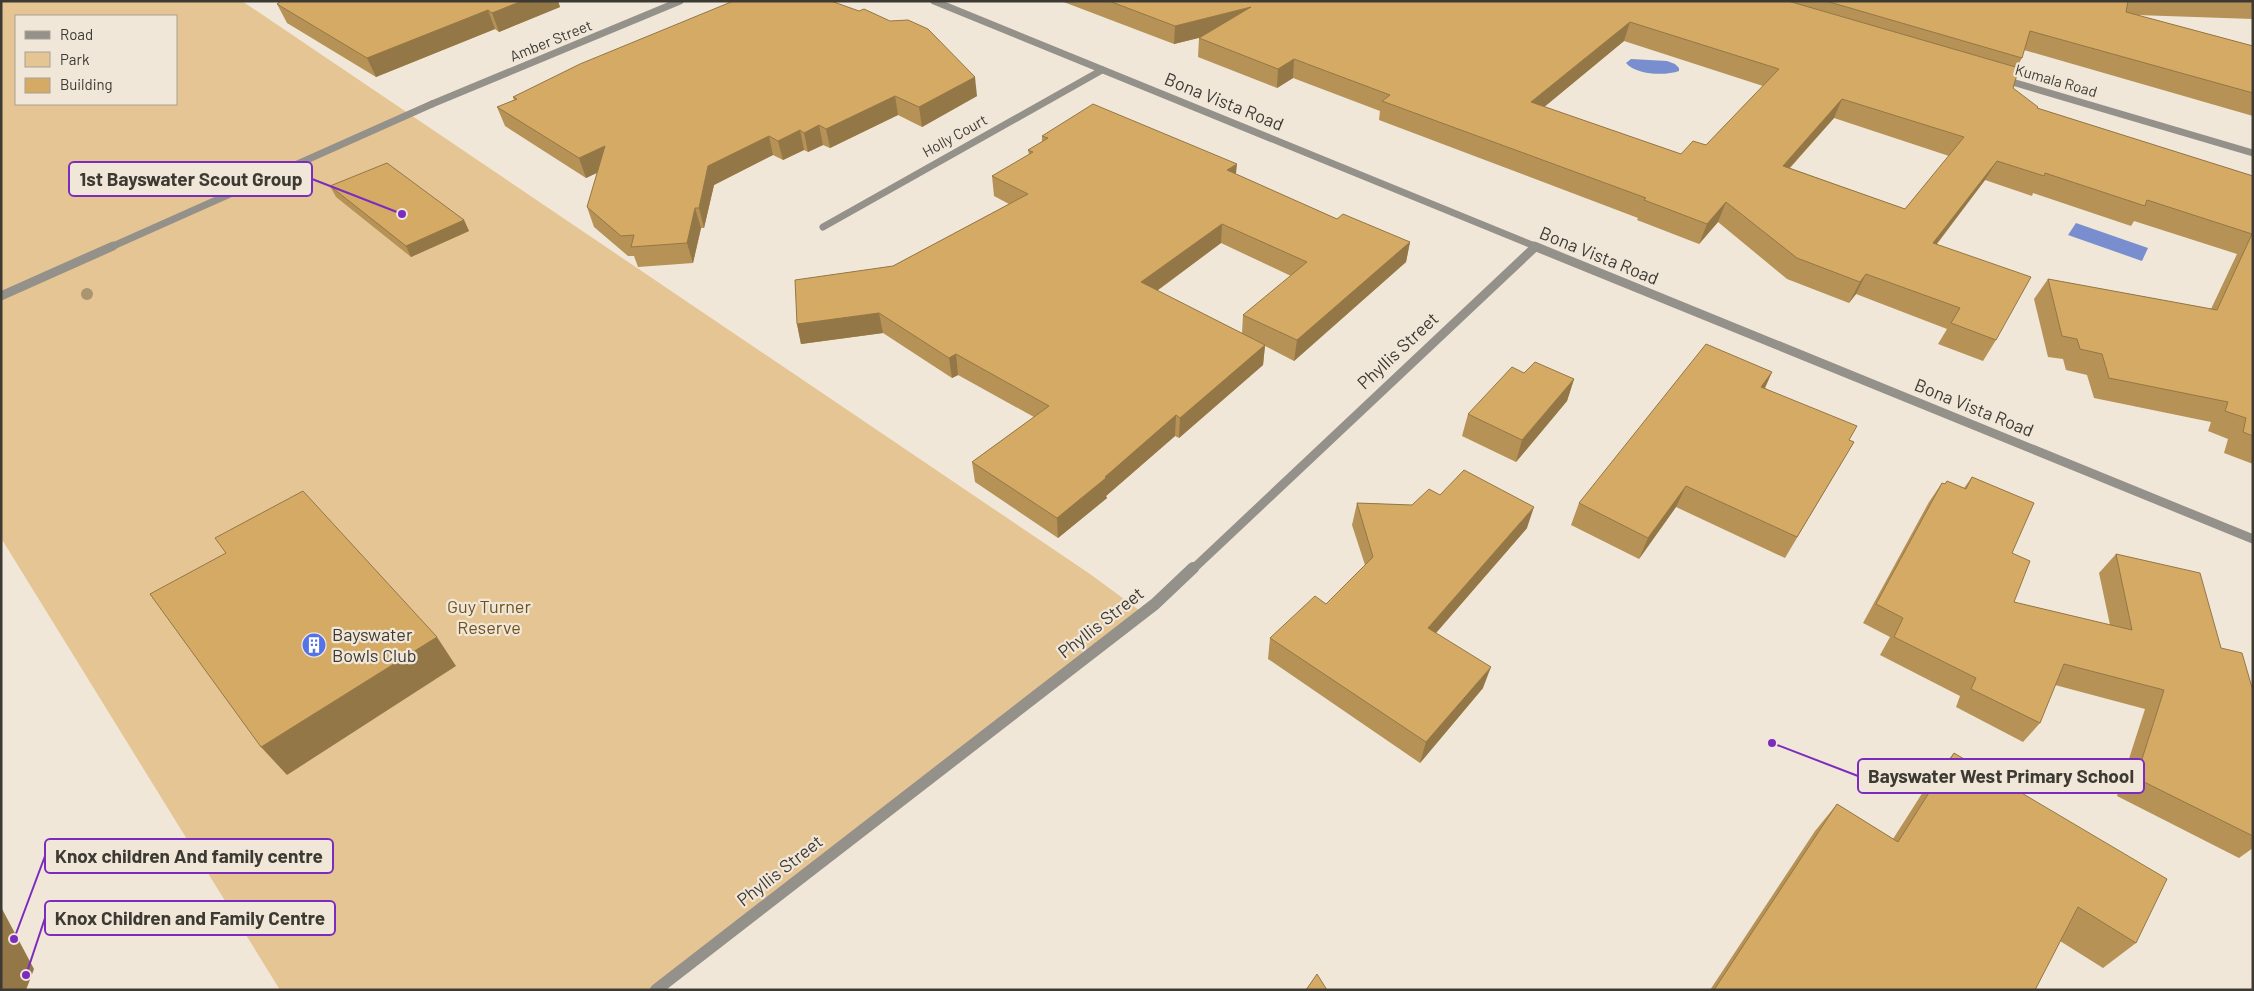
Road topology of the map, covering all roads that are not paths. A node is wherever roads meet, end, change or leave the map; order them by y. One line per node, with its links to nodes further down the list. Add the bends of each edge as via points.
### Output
1 (680, 1): 8 (street, Amber Street, via 432,104)
2 (934, 1): 3 (street, Bona Vista Road)
3 (1102, 70): 6 (street, Holly Court); 7 (street, Bona Vista Road)
4 (1995, 77): 5 (street, Kumala Road)
5 (2253, 153)
6 (823, 227)
7 (1535, 247): 9 (street, Bona Vista Road); 10 (street, Phyllis Street, via 1155,604)
8 (1, 296)
9 (2253, 539)
10 (656, 990)

